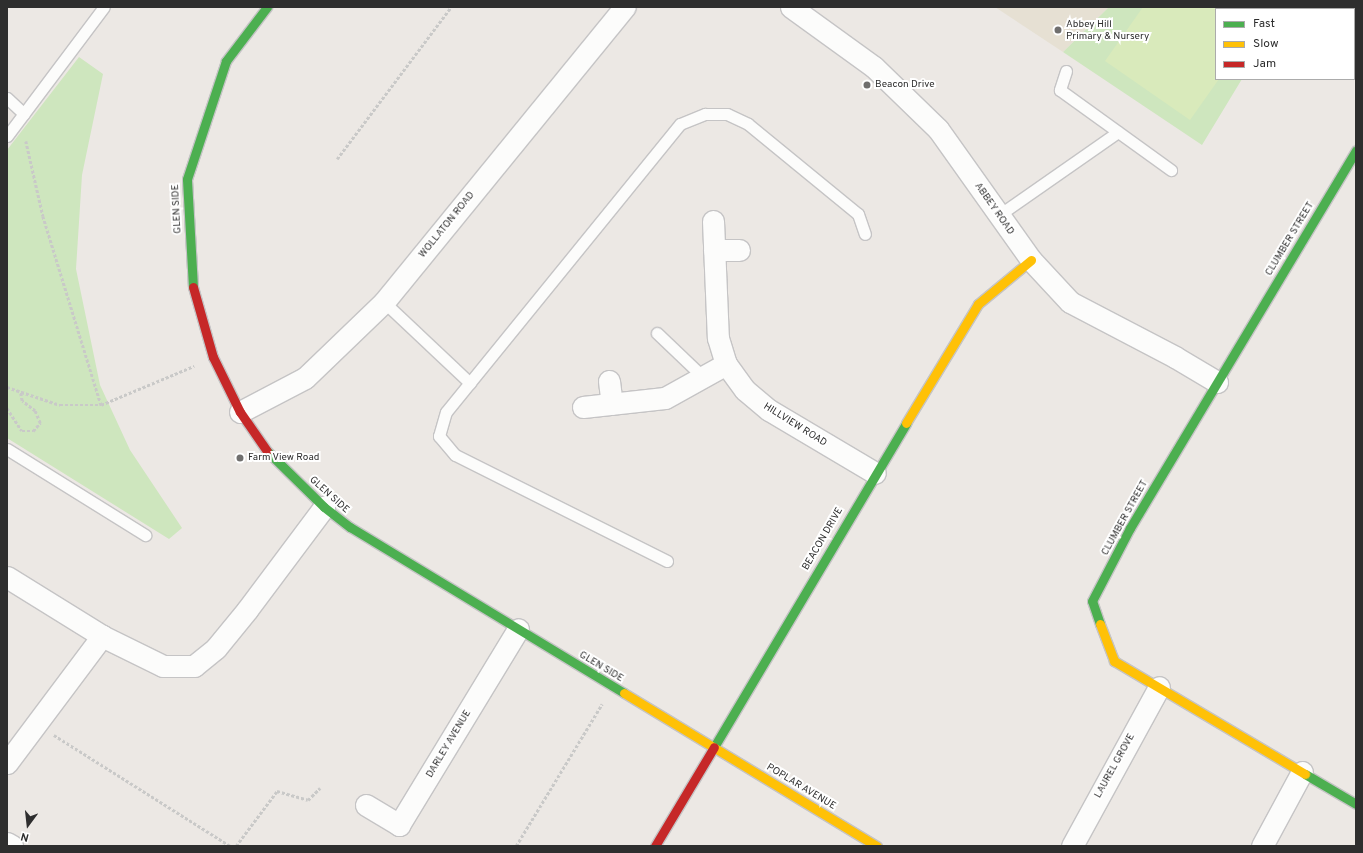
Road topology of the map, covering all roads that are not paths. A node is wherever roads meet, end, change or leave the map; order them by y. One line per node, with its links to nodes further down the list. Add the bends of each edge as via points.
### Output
1 (104, 7): 7 (lane)
2 (267, 7): 27 (street, GLEN SIDE, via 226,61 187,179 192,283 213,357)
3 (625, 7): 18 (street, WOLLATON ROAD)
4 (791, 7): 12 (street, ABBEY ROAD, via 874,67 938,129)
5 (1066, 71): 8 (lane, via 1060,90)
6 (7, 98): 7 (lane)
7 (22, 116): 9 (lane)
8 (1118, 132): 11 (lane); 12 (lane)
9 (7, 136)
10 (1356, 151): 23 (street, CLUMBER STREET)
11 (1171, 170)
12 (999, 215): 17 (street, ABBEY ROAD)
13 (713, 221): 15 (street, HILLVIEW ROAD)
14 (865, 234): 24 (lane, via 858,214 748,124 727,114 705,114 680,124)
15 (714, 250): 16 (street); 20 (street, HILLVIEW ROAD, via 718,338)
16 (739, 250)
17 (1030, 260): 23 (street, ABBEY ROAD, via 1070,302 1176,357); 29 (street, BEACON DRIVE, via 978,304)
18 (384, 302): 24 (lane); 27 (street, WOLLATON ROAD, via 305,378)
19 (658, 333): 21 (lane)
20 (726, 364): 21 (street); 29 (street, HILLVIEW ROAD, via 746,390 769,410)
21 (703, 377): 25 (street, via 664,398)
22 (609, 381): 25 (street)
23 (1217, 382): 36 (street, CLUMBER STREET, via 1130,528 1092,601 1114,661)
24 (470, 383): 32 (lane, via 446,412 439,436 455,455)
25 (612, 404): 26 (street)
26 (583, 407)
27 (240, 412): 30 (street, GLEN SIDE, via 264,448)
28 (7, 449): 31 (lane)
29 (875, 473): 37 (street, BEACON DRIVE)
30 (324, 508): 34 (street, GLEN SIDE, via 350,527); 35 (street, via 220,643 194,666 163,666)
31 (145, 535)
32 (667, 561)
33 (7, 577): 35 (street)
34 (518, 629): 37 (street, GLEN SIDE); 41 (street, DARLEY AVENUE, via 399,825)
35 (102, 636): 38 (street)
36 (1159, 687): 39 (street, CLUMBER STREET); 46 (street, LAUREL GROVE)
37 (712, 748): 44 (street, BEACON DRIVE); 45 (street, POPLAR AVENUE)
38 (7, 763)
39 (1302, 772): 40 (street, CLUMBER STREET); 47 (street)
40 (1356, 804)
41 (366, 805)
42 (7, 843): 43 (street)
43 (12, 846)
44 (655, 846)
45 (877, 846)
46 (1072, 846)
47 (1262, 846)

